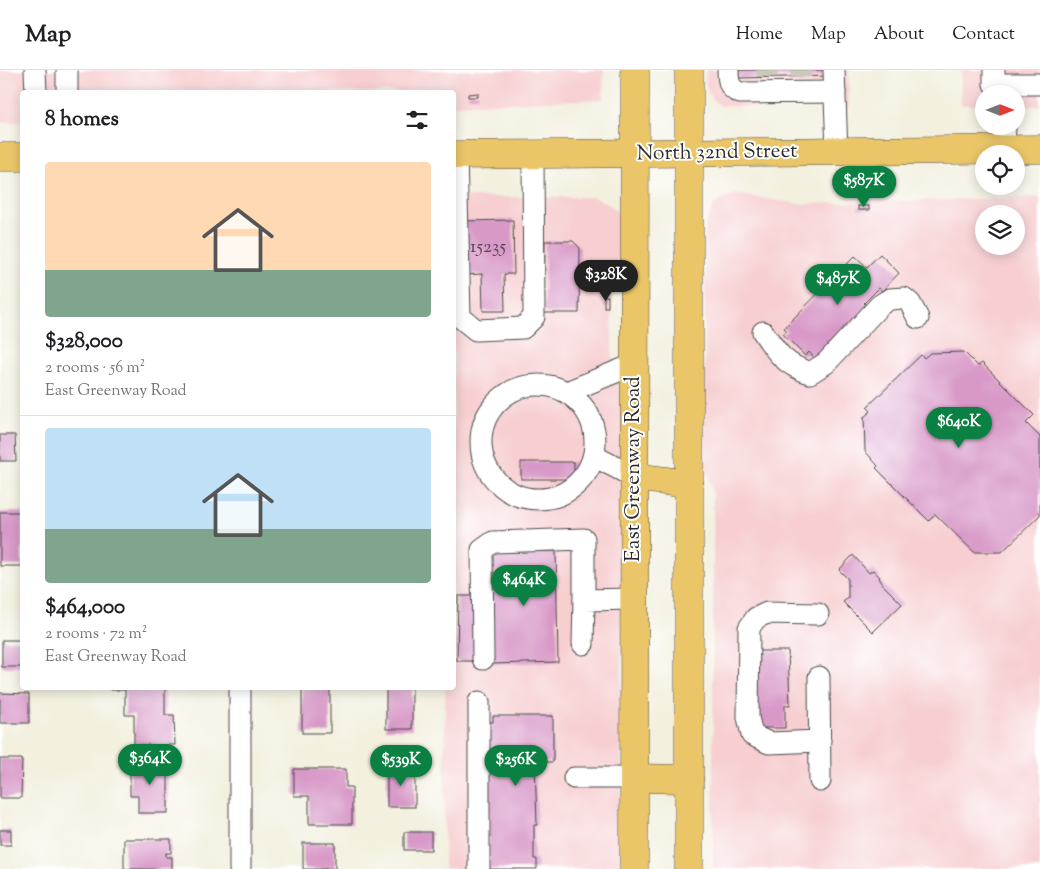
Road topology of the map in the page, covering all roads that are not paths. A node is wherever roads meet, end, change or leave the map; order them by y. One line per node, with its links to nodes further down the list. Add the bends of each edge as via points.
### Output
1 (35, 70): 9 (street)
2 (67, 70): 10 (street)
3 (635, 70): 18 (main road, East Greenway Road)
4 (689, 70): 15 (main road)
5 (728, 70): 11 (street, via 729,84 740,94 767,85 800,85)
6 (834, 70): 11 (street)
7 (1003, 83): 8 (street)
8 (1040, 84)
9 (36, 90)
10 (67, 90)
11 (835, 92): 14 (street)
12 (1005, 138): 13 (main road, North 32nd Street); 14 (main road, North 32nd Street)
13 (1040, 149)
14 (837, 152): 15 (main road, North 32nd Street)
15 (689, 154): 18 (main road, North 32nd Street); 28 (main road)
16 (456, 155): 17 (main road, North 32nd Street)
17 (533, 155): 18 (main road, North 32nd Street); 21 (street, via 534,317 523,328 476,330 460,317)
18 (635, 155): 24 (main road, East Greenway Road)
19 (20, 157): 20 (main road)
20 (0, 158)
21 (456, 187)
22 (918, 318): 23 (street, via 904,298 890,299 880,305 826,363 810,373 794,368 776,352)
23 (763, 332)
24 (634, 364): 25 (street); 27 (main road, East Greenway Road)
25 (567, 392): 26 (street, via 581,403 591,419 595,437); 26 (street, via 548,385 529,384 511,390 495,402 485,419 480,438 482,458 491,475 504,488 521,497 539,498 558,496 576,488)
26 (594, 456): 27 (street)
27 (634, 477): 28 (main road); 29 (main road, East Greenway Road)
28 (689, 484): 40 (main road)
29 (634, 599): 30 (street); 39 (main road, East Greenway Road)
30 (584, 600): 32 (street); 33 (street, via 584,539 493,542 482,550)
31 (818, 614): 37 (street, via 768,613 756,618 749,628 748,717 752,735 769,743)
32 (583, 644)
33 (483, 659)
34 (819, 677): 37 (street)
35 (240, 690): 42 (street)
36 (479, 702): 43 (street)
37 (820, 741): 41 (street)
38 (574, 778): 39 (street)
39 (634, 778): 40 (main road); 44 (main road, East Greenway Road)
40 (689, 779): 45 (main road)
41 (820, 782)
42 (240, 869)
43 (479, 869)
44 (634, 869)
45 (689, 869)

